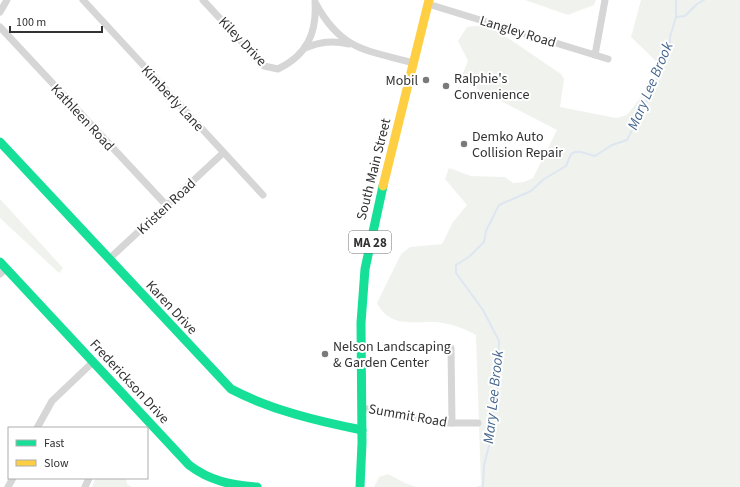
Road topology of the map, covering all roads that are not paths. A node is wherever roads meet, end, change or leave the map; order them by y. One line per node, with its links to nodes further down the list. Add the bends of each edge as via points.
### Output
1 (7, 0): 7 (street)
2 (83, 0): 15 (street, Kimberly Lane)
3 (203, 0): 10 (street, Kiley Drive, via 264,66 278,70 288,65)
4 (605, 0): 11 (street)
5 (315, 1): 9 (street, via 332,28 344,40); 10 (street, Kiley Drive, via 315,28)
6 (428, 2): 11 (street, Langley Road); 13 (street, South Main Street / MA 28)
7 (0, 12)
8 (0, 27): 17 (street, Kathleen Road)
9 (355, 46): 10 (street, Kiley Drive, via 333,41); 13 (street, Kiley Drive)
10 (304, 48)
11 (595, 55): 12 (street, Langley Road)
12 (608, 59)
13 (414, 63): 22 (street, South Main Street / MA 28, via 365,269 361,324)
14 (0, 142): 18 (street, Karen Drive)
15 (223, 153): 16 (street, Kimberly Lane); 17 (street, Kristen Road)
16 (264, 195)
17 (167, 206): 18 (street, Kristen Road)
18 (109, 259): 26 (street, Karen Drive, via 231,389 256,402)
19 (2, 268): 21 (street, Frederickson Drive)
20 (451, 348): 23 (street)
21 (93, 362): 25 (street, via 52,401); 27 (street, Frederickson Drive, via 200,474 224,484)
22 (362, 408): 23 (street, Summit Road); 26 (street, South Main Street / MA 28)
23 (452, 423): 24 (street, Summit Road)
24 (478, 423)
25 (37, 427)
26 (362, 430): 28 (street, South Main Street / MA 28)
27 (257, 487)
28 (360, 487)

